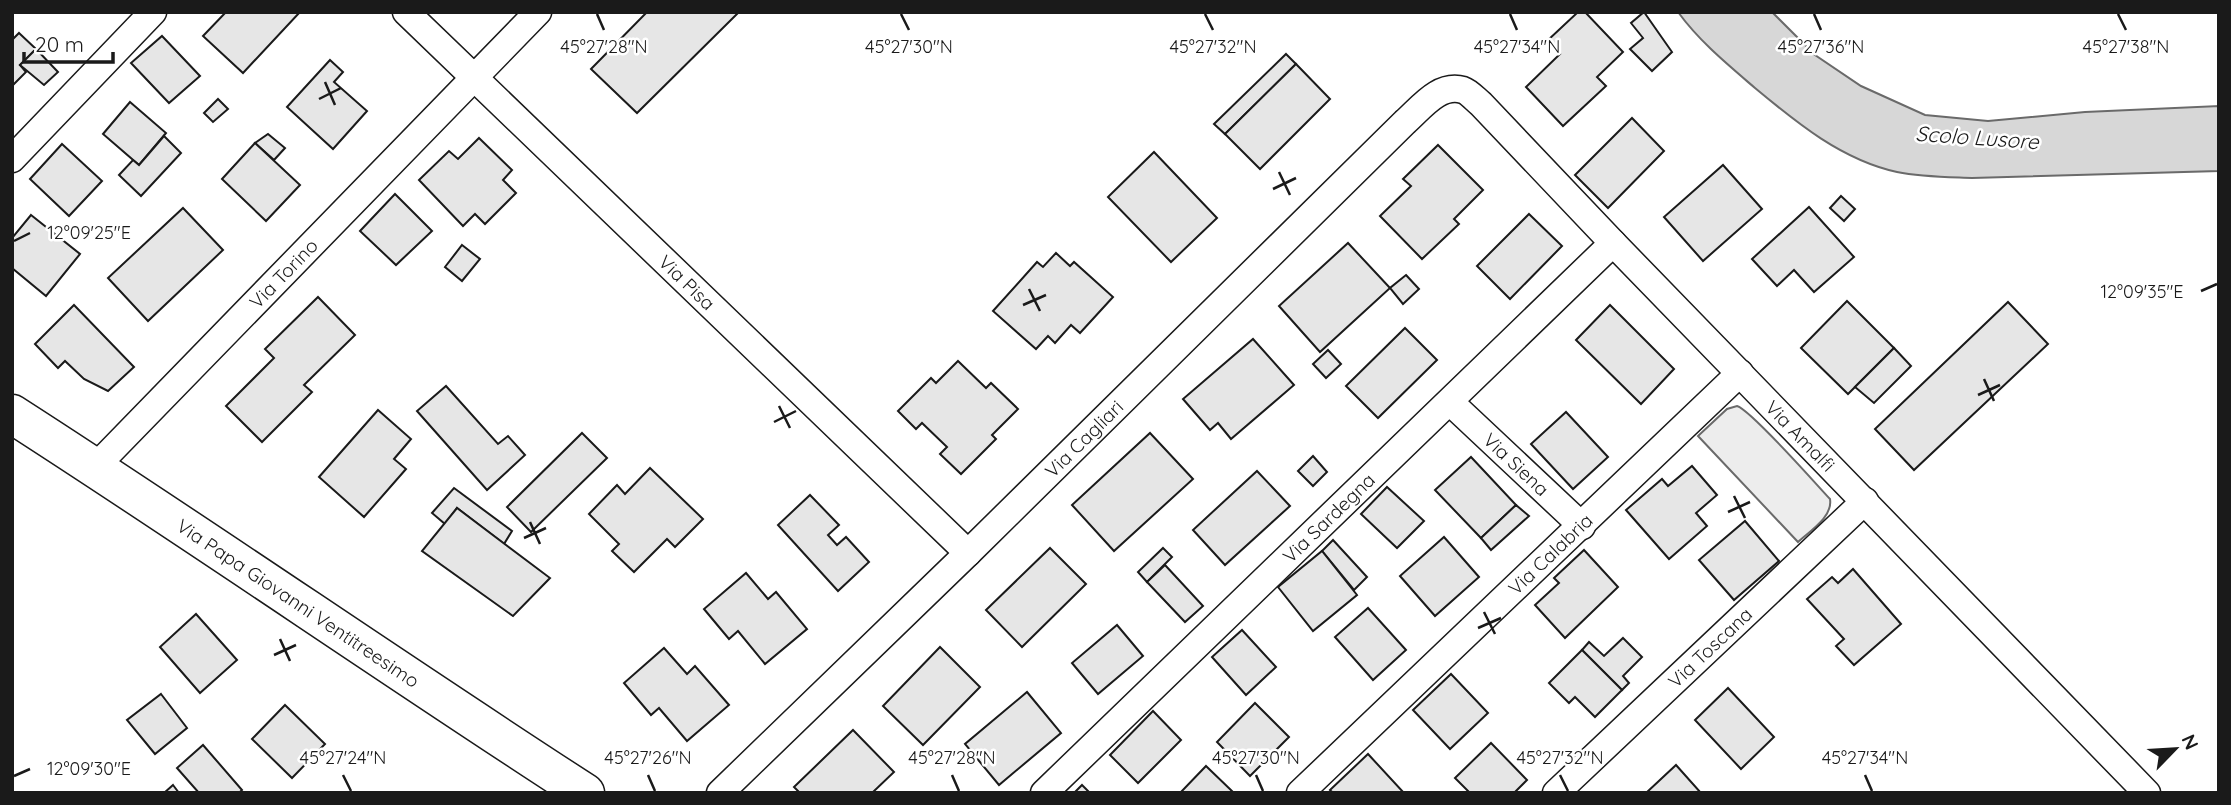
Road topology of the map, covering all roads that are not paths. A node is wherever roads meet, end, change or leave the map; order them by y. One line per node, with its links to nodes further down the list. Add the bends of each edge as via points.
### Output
1 (153, 12): 6 (street)
2 (407, 12): 4 (street, Via Pisa)
3 (538, 12): 4 (street, Via Torino)
4 (474, 78): 11 (street, Via Torino); 14 (street, Via Pisa)
5 (1449, 88): 7 (street, Via Amalfi, via 1465,90 1481,104); 14 (street, Via Cagliari, via 1422,106)
6 (12, 159)
7 (1613, 243): 8 (street, Via Amalfi); 9 (street, Via Sardegna)
8 (1740, 373): 12 (street, Via Amalfi); 13 (street, Via Calabria)
9 (1450, 402): 13 (street, Via Siena); 17 (street, Via Sardegna)
10 (12, 414): 11 (main road, Via Papa Giovanni Ventitreesimo)
11 (96, 469): 15 (main road, Via Papa Giovanni Ventitreesimo)
12 (1865, 501): 19 (street, Via Toscana); 20 (street, Via Amalfi)
13 (1582, 526): 18 (street, Via Calabria)
14 (968, 553): 16 (street, Via Cagliari)
15 (585, 793)
16 (720, 793)
17 (1044, 793)
18 (1300, 793)
19 (1556, 793)
20 (2147, 793)

